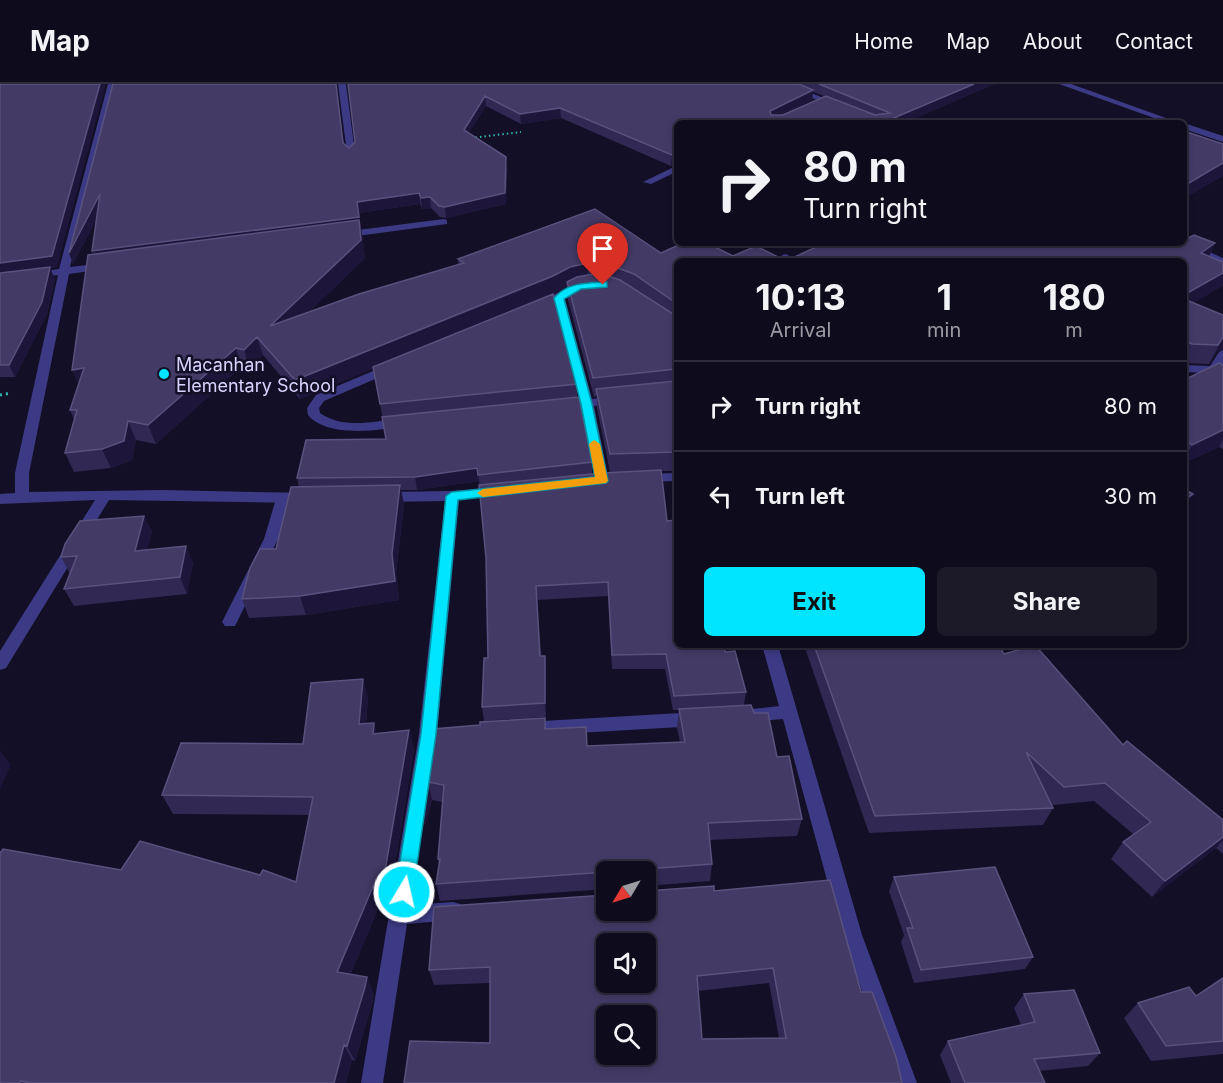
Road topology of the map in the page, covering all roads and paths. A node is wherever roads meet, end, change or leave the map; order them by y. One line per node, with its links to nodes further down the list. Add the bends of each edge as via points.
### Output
1 (112, 84): 21 (street)
2 (342, 84): 13 (street)
3 (782, 84): 5 (street)
4 (1063, 84): 8 (street)
5 (824, 100): 6 (street); 7 (street)
6 (814, 105)
7 (843, 108)
8 (1167, 120)
9 (1187, 127): 12 (street)
10 (521, 132): 11 (path)
11 (464, 139)
12 (1223, 139)
13 (351, 153)
14 (674, 170): 15 (street)
15 (648, 182)
16 (444, 222): 17 (street)
17 (326, 237)
18 (1181, 247): 19 (street)
19 (1223, 262)
20 (112, 265): 21 (street)
21 (65, 271): 22 (street); 40 (street, via 22,473)
22 (0, 280)
23 (592, 285): 24 (street, via 574,288)
24 (559, 298): 25 (street); 32 (street)
25 (526, 312)
26 (1223, 354): 29 (street)
27 (404, 362): 34 (street, via 320,399 314,415 322,423 337,426)
28 (1187, 369): 29 (street)
29 (1214, 370): 30 (street)
30 (1223, 385)
31 (632, 399): 32 (street)
32 (586, 404): 33 (street); 37 (street)
33 (552, 407)
34 (416, 421)
35 (674, 477): 36 (street)
36 (634, 479)
37 (602, 481)
38 (510, 490): 39 (street)
39 (452, 496): 42 (street); 54 (street, via 434,733)
40 (22, 497): 41 (street); 45 (street)
41 (104, 497): 44 (street); 48 (street)
42 (373, 497)
43 (317, 498): 44 (street)
44 (283, 499): 46 (street, via 271,539)
45 (0, 500)
46 (230, 622)
47 (771, 648): 49 (street)
48 (0, 664)
49 (788, 712): 50 (street); 51 (street)
50 (510, 730)
51 (838, 883): 52 (street); 56 (street, via 852,935)
52 (815, 885)
53 (469, 910): 54 (street)
54 (401, 915): 55 (street)
55 (372, 1083)
56 (906, 1083)

